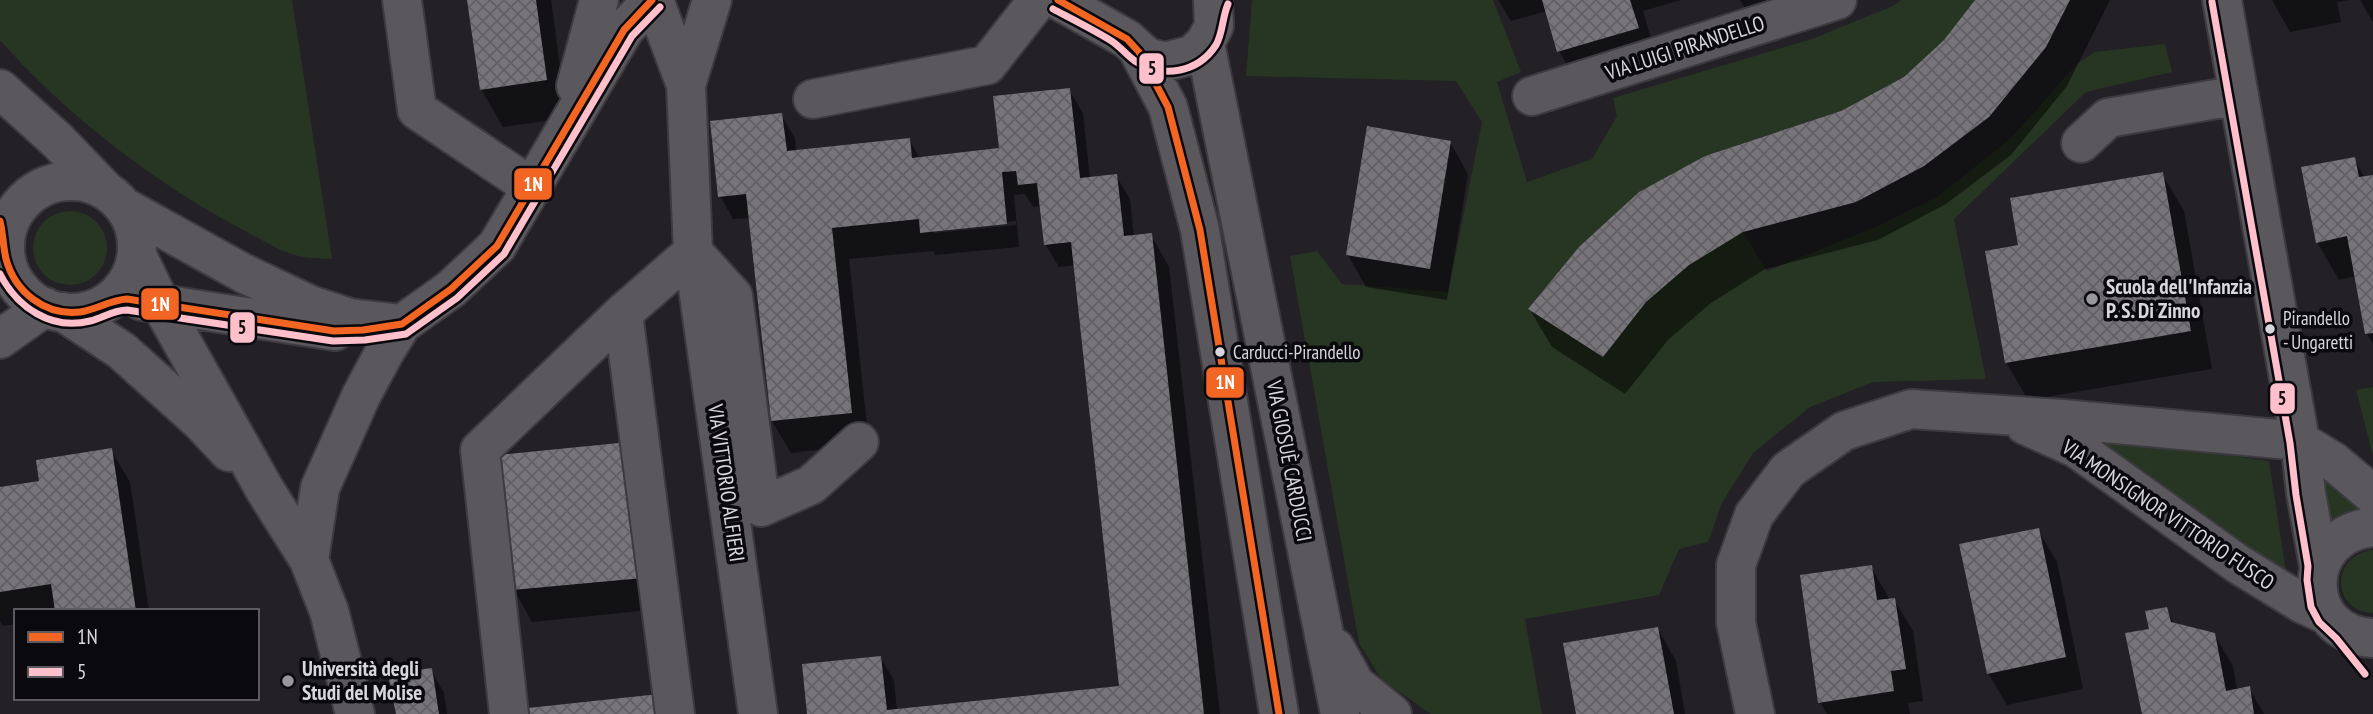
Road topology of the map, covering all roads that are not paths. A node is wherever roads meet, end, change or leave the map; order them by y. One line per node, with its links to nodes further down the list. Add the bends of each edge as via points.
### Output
1 (402, 0): 19 (street, via 417,110)
2 (599, 0): 17 (street)
3 (653, 0): 12 (street, VIA VITTORIO ALFIERI); 17 (street, via 624,30)
4 (712, 0): 12 (street, VIA VITTORIO ALFIERI)
5 (1038, 0): 16 (street, via 987,65)
6 (1058, 0): 11 (street)
7 (1123, 0): 11 (street, via 1121,22)
8 (1838, 0): 15 (street, VIA LUIGI PIRANDELLO)
9 (2222, 0): 14 (street)
10 (1213, 12): 11 (street, via 1192,55 1156,60); 38 (street, VIA GIOSUÈ CARDUCCI)
11 (1133, 45): 45 (street, via 1168,107 1200,230)
12 (686, 85): 22 (street, VIA VITTORIO ALFIERI)
13 (0, 89): 20 (street)
14 (2239, 95): 18 (street, via 2108,118); 31 (street)
15 (1532, 96)
16 (814, 99)
17 (565, 130): 19 (street)
18 (2081, 143)
19 (533, 188): 28 (street, via 497,246 451,289)
20 (115, 198): 21 (street, via 93,184 67,180 42,187 21,204); 23 (street, via 136,230); 28 (street, via 243,273 310,305 350,318)
21 (3, 244): 26 (street, via 10,273 19,287)
22 (693, 252): 27 (street); 32 (street, VIA VITTORIO ALFIERI, via 733,296 761,507 811,485); 44 (street, VIA VITTORIO ALFIERI)
23 (137, 255): 24 (street, via 129,280); 25 (street)
24 (112, 299): 25 (street); 26 (street, via 89,311)
25 (160, 303): 28 (street, via 334,331); 33 (street)
26 (54, 310): 29 (street); 33 (street, via 122,351 200,421)
27 (623, 313): 42 (street, via 480,450); 43 (street)
28 (402, 324): 36 (street, via 362,396 320,488)
29 (0, 339)
30 (2007, 417): 31 (street, VIA MONSIGNOR VITTORIO FUSCO); 39 (street, VIA MONSIGNOR VITTORIO FUSCO, via 2076,448 2238,564); 48 (street, VIA MONSIGNOR VITTORIO FUSCO, via 1911,409 1844,431 1788,470 1754,516 1736,565 1737,623)
31 (2300, 441): 34 (street); 37 (street)
32 (859, 442)
33 (265, 490): 36 (street)
34 (2373, 495)
35 (2373, 527): 37 (street, via 2344,534)
36 (309, 560): 41 (street, via 329,611)
37 (2319, 566): 39 (street, via 2318,592)
38 (1322, 624): 46 (street, VIA GIOSUÈ CARDUCCI); 47 (street, via 1355,684)
39 (2348, 628): 40 (street)
40 (2373, 667)
41 (355, 714)
42 (509, 714)
43 (675, 714)
44 (758, 714)
45 (1279, 714)
46 (1340, 714)
47 (1392, 714)
48 (1755, 714)

